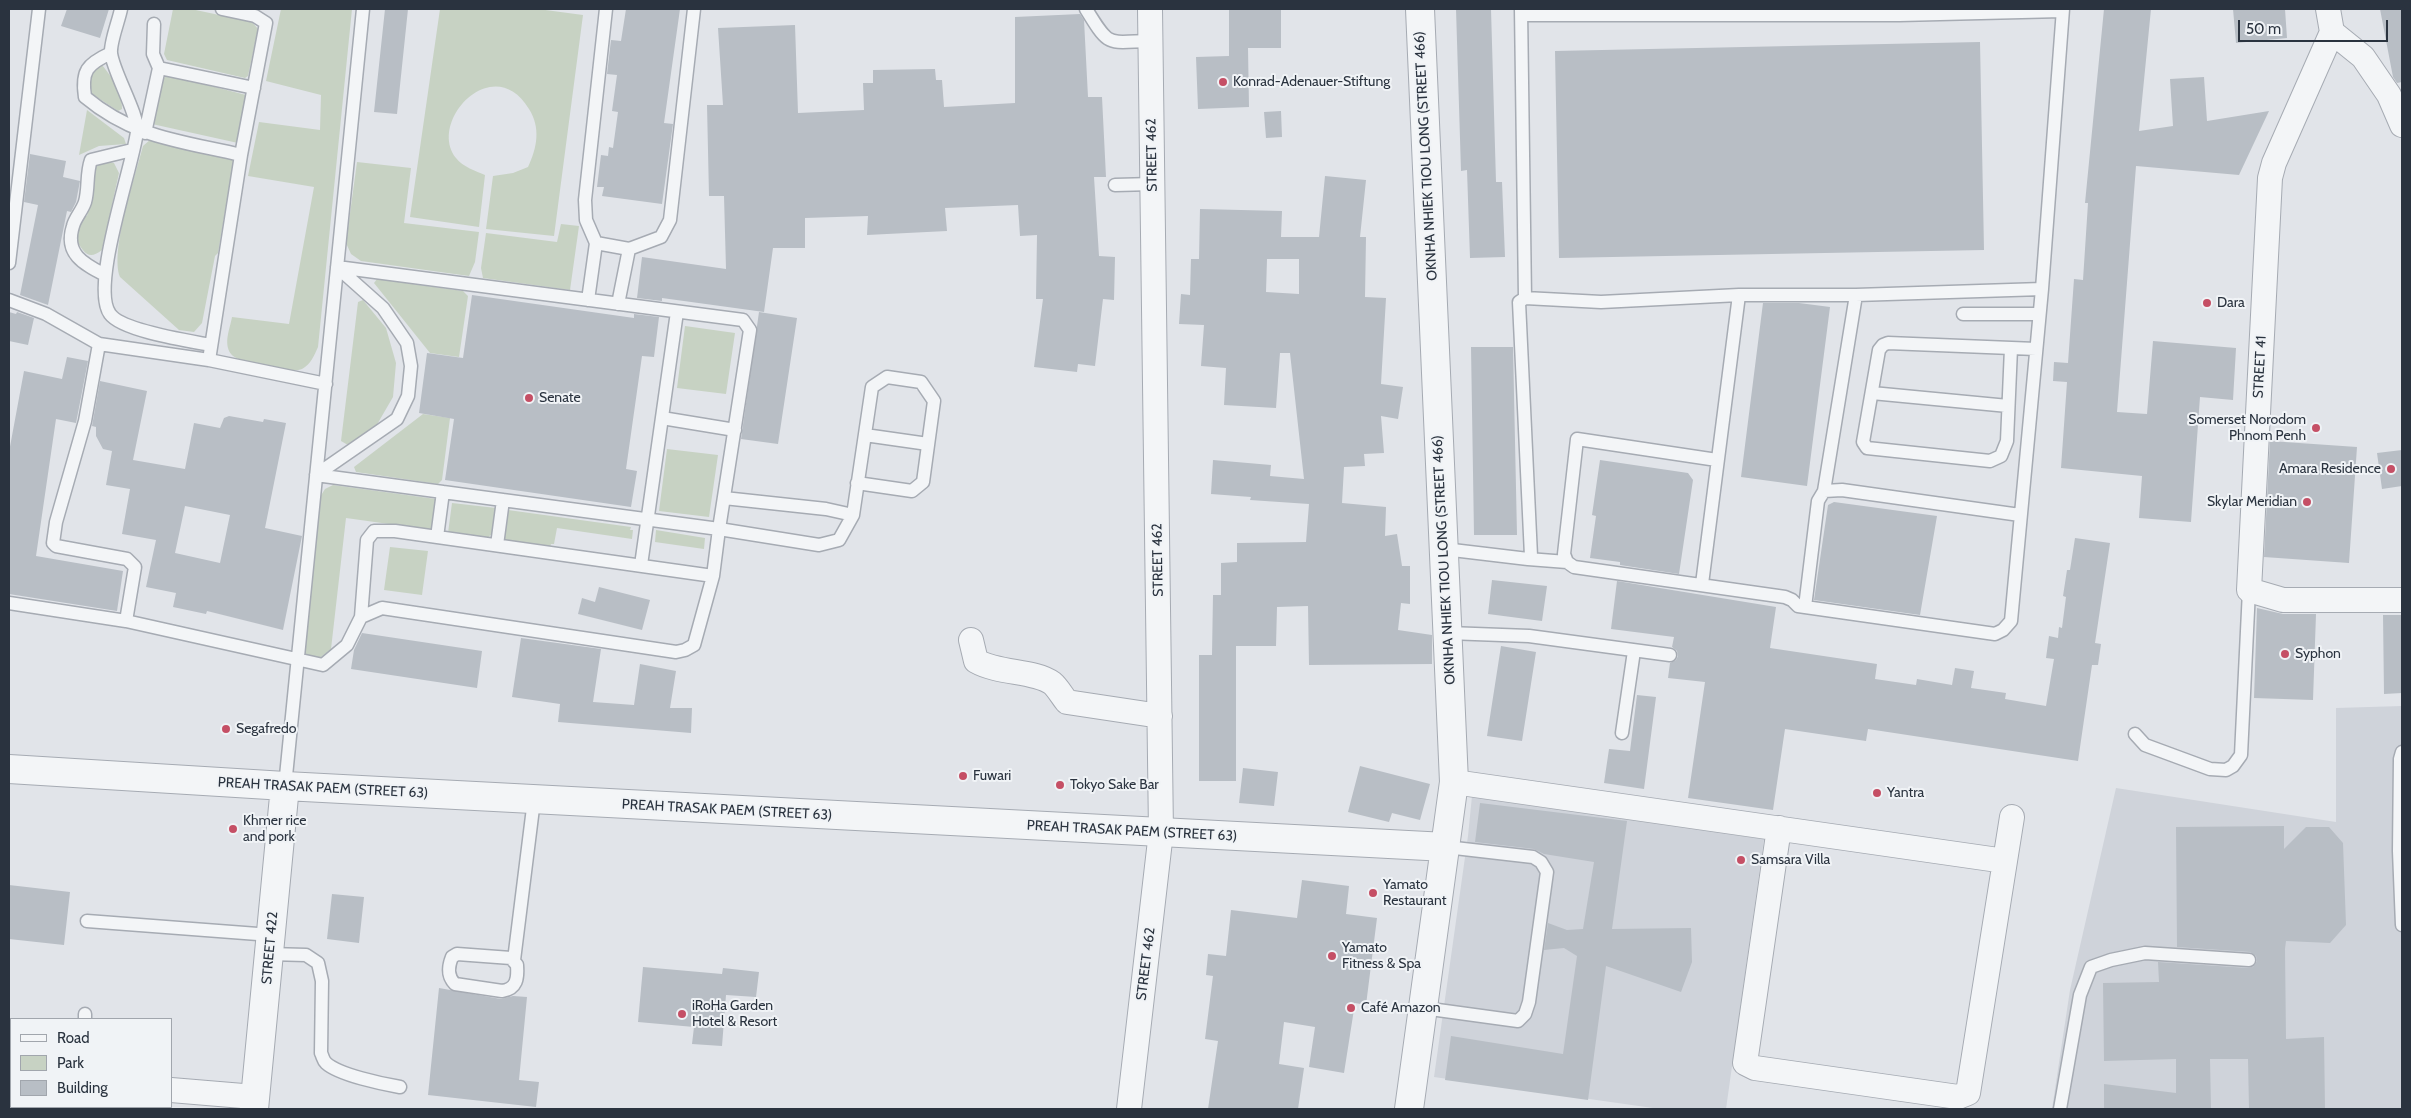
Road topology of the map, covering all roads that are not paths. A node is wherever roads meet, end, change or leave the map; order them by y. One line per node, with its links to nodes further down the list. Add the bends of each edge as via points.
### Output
1 (38, 9): 29 (lane)
2 (122, 9): 18 (lane)
3 (222, 9): 20 (lane, via 255,16 266,23)
4 (362, 9): 30 (lane)
5 (606, 9): 27 (lane, via 585,200 586,220)
6 (694, 9): 28 (lane, via 670,220 661,237)
7 (1086, 9): 17 (lane, via 1110,42)
8 (1150, 9): 17 (street, STREET 462)
9 (1420, 9): 69 (street, OKNHA NHIEK TIOU LONG (STREET 466))
10 (2328, 9): 16 (street)
11 (2062, 10): 14 (lane); 32 (lane)
12 (1521, 12): 13 (lane); 35 (lane)
13 (1650, 12): 14 (lane)
14 (1899, 12)
15 (154, 24): 19 (lane, via 153,54)
16 (2332, 32): 21 (street, via 2363,57 2389,95); 75 (street, STREET 41, via 2270,178)
17 (1150, 41): 25 (street, STREET 462)
18 (111, 53): 22 (lane); 22 (lane, via 99,58 84,72 85,97 121,123)
19 (159, 68): 20 (lane); 22 (lane)
20 (254, 88): 24 (lane)
21 (2402, 125)
22 (141, 132): 23 (lane); 24 (lane)
23 (132, 150): 31 (lane); 31 (lane, via 91,160 83,207 73,224 70,240 74,254 83,264)
24 (241, 155): 44 (lane)
25 (1153, 184): 26 (lane); 86 (street, STREET 462)
26 (1114, 185)
27 (596, 243): 28 (lane); 37 (lane)
28 (629, 249): 38 (lane)
29 (9, 263)
30 (337, 267): 37 (lane); 49 (lane); 57 (lane, via 383,308 407,343 411,366 408,396 397,418)
31 (105, 275): 42 (lane, via 105,299 110,314 123,324)
32 (2042, 289): 34 (lane); 41 (lane)
33 (1739, 295): 34 (lane); 35 (lane, via 1601,302); 56 (lane)
34 (1856, 295): 59 (lane)
35 (1526, 298): 70 (lane, via 1520,302 1532,552)
36 (9, 300): 43 (lane, via 46,314)
37 (588, 300): 38 (lane)
38 (618, 304): 39 (lane)
39 (677, 312): 52 (lane); 53 (lane, via 743,320 750,330)
40 (1963, 314): 41 (lane)
41 (2039, 314): 46 (lane)
42 (166, 336): 44 (lane); 47 (lane)
43 (99, 344): 47 (lane); 80 (lane, via 84,421 53,543 132,562 136,567)
44 (211, 345): 48 (lane)
45 (2011, 348): 46 (lane); 50 (lane, via 1888,343 1880,350); 51 (lane)
46 (2036, 349): 64 (lane)
47 (164, 353): 48 (lane)
48 (209, 360): 49 (lane)
49 (326, 384): 57 (lane)
50 (1872, 393): 51 (lane); 51 (lane, via 1863,442 1867,448 1990,461 2002,456 2007,441)
51 (2008, 406)
52 (662, 418): 53 (lane); 65 (lane)
53 (735, 430): 61 (lane)
54 (865, 435): 55 (lane); 55 (lane, via 872,387 887,377 922,382 934,401); 58 (lane)
55 (928, 444): 58 (lane, via 923,482 912,491)
56 (1717, 460): 71 (lane, via 1577,440 1564,554); 74 (lane)
57 (316, 475): 60 (lane); 85 (lane)
58 (857, 483): 63 (lane)
59 (1824, 491): 64 (lane, via 1842,490); 78 (lane, via 1818,501)
60 (443, 492): 62 (lane); 67 (lane)
61 (724, 498): 63 (lane); 66 (lane)
62 (503, 500): 65 (lane); 68 (lane)
63 (853, 515): 66 (lane, via 839,540 819,545)
64 (2020, 515): 78 (lane, via 2011,621 1995,634)
65 (647, 520): 66 (lane); 72 (lane)
66 (719, 529): 73 (lane)
67 (437, 537): 68 (lane); 79 (lane, via 374,531 367,540)
68 (497, 545): 72 (lane)
69 (1444, 549): 70 (lane); 81 (street, OKNHA NHIEK TIOU LONG (STREET 466))
70 (1528, 559): 71 (lane)
71 (1567, 562): 74 (lane, via 1574,567)
72 (641, 565): 73 (lane)
73 (713, 576): 79 (lane, via 694,645 676,652 382,608)
74 (1702, 584): 78 (lane, via 1785,597)
75 (2250, 590): 76 (street, via 2283,600); 88 (lane, via 2241,755 2233,766 2226,770 2210,769 2145,744)
76 (2402, 600)
77 (9, 603): 80 (lane)
78 (1805, 607)
79 (361, 617): 85 (lane, via 347,645 323,665)
80 (126, 621): 85 (lane)
81 (1448, 633): 83 (lane, via 1529,636); 91 (street, OKNHA NHIEK TIOU LONG (STREET 466))
82 (971, 640): 86 (street, via 976,661 988,668 1044,679 1053,684 1067,702)
83 (1634, 651): 84 (lane); 87 (lane)
84 (1670, 655)
85 (298, 659): 92 (lane)
86 (1160, 716): 96 (street, STREET 462)
87 (1622, 733)
88 (2135, 734)
89 (2402, 752): 98 (lane)
90 (9, 769): 92 (street, PREAH TRASAK PAEM (STREET 63))
91 (1454, 782): 95 (street); 97 (street, OKNHA NHIEK TIOU LONG (STREET 466))
92 (286, 786): 93 (street, PREAH TRASAK PAEM (STREET 63)); 102 (street, STREET 422)
93 (534, 800): 96 (street, PREAH TRASAK PAEM (STREET 63)); 103 (lane)
94 (2012, 816): 99 (street)
95 (1779, 828): 99 (street); 99 (street, via 1745,1063 1756,1068 1938,1095 1958,1097 1968,1093)
96 (1162, 832): 97 (street, PREAH TRASAK PAEM (STREET 63)); 109 (street, STREET 462)
97 (1446, 847): 105 (street, OKNHA NHIEK TIOU LONG (STREET 466)); 105 (lane, via 1533,857 1548,872 1530,1002 1518,1021)
98 (2401, 851): 101 (lane)
99 (2005, 861)
100 (87, 921): 102 (lane)
101 (2402, 925)
102 (270, 944): 106 (lane, via 306,955 318,963 322,981 321,1053 324,1061 369,1080); 108 (street, STREET 422)
103 (514, 960): 103 (lane, via 518,975 509,990 460,986 449,975 449,964 458,954)
104 (2249, 960): 111 (lane, via 2145,953 2091,967 2080,995)
105 (1423, 1008): 110 (street, OKNHA NHIEK TIOU LONG (STREET 466))
106 (400, 1087)
107 (172, 1090): 108 (street)
108 (255, 1103)
109 (1129, 1109)
110 (1409, 1109)
111 (2060, 1109)

